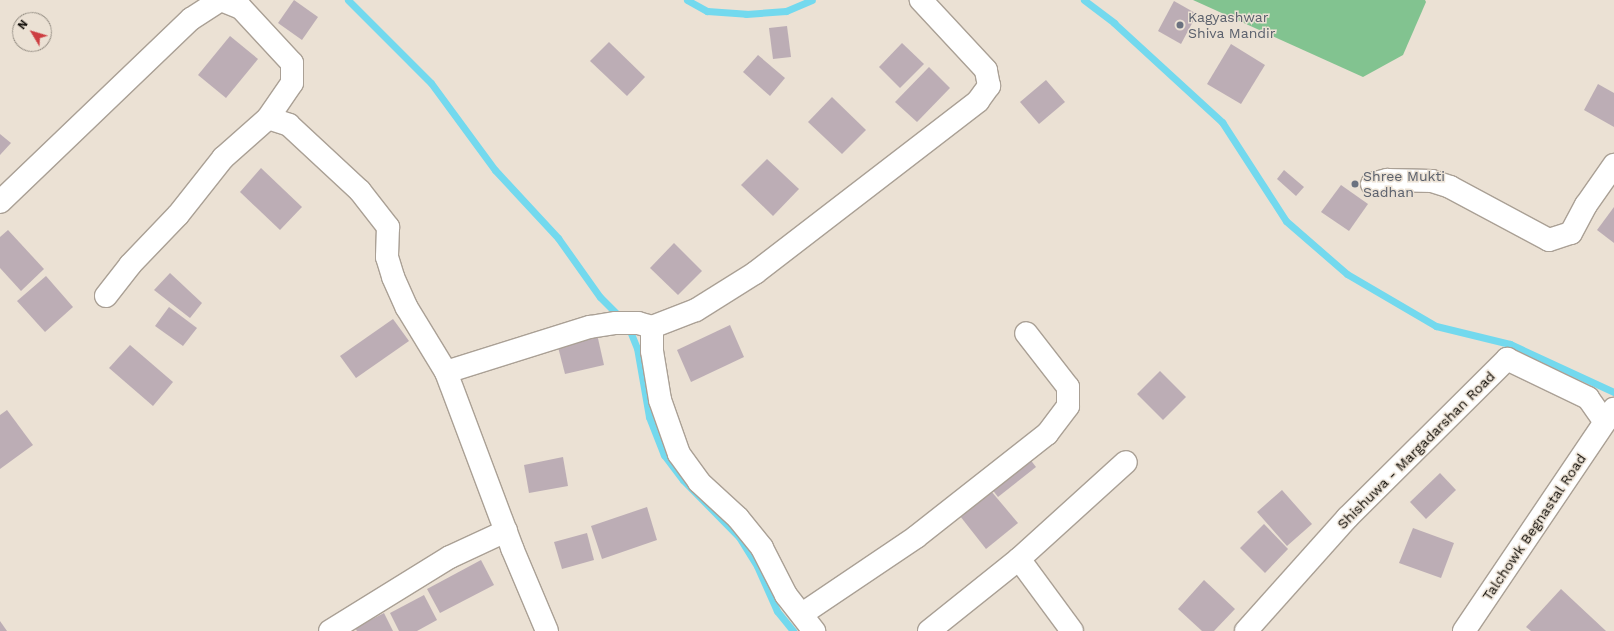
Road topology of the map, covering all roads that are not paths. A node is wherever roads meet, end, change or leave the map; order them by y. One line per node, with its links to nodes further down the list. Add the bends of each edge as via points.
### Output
1 (220, 0): 3 (street, via 241,8 292,63 292,82); 6 (street, via 191,19)
2 (921, 0): 8 (street, via 986,70 989,86 978,101 755,273 696,310)
3 (268, 118): 7 (street, via 223,158 178,215 130,265); 10 (street, via 289,125 360,191 388,227 387,257 393,277 407,308)
4 (1614, 165): 5 (street, via 1570,233 1548,240 1450,187 1432,181 1387,180)
5 (1372, 184)
6 (0, 202)
7 (106, 296)
8 (645, 325): 10 (street, via 616,323 547,339); 15 (street, via 660,400 679,454 699,482 738,518 762,548 786,595)
9 (1026, 333): 15 (street, via 1068,387 1068,406 1046,434)
10 (446, 372): 13 (street)
11 (1609, 416): 20 (street, Shishuwa - Margadarshan Road, via 1588,398 1507,359 1347,518); 21 (street, Talchowk Begnastal Road)
12 (1126, 462): 14 (street)
13 (506, 531): 16 (street, via 450,557); 17 (street)
14 (1019, 558): 18 (street); 19 (street)
15 (808, 622)
16 (330, 631)
17 (547, 631)
18 (929, 631)
19 (1072, 631)
20 (1246, 631)
21 (1464, 631)

